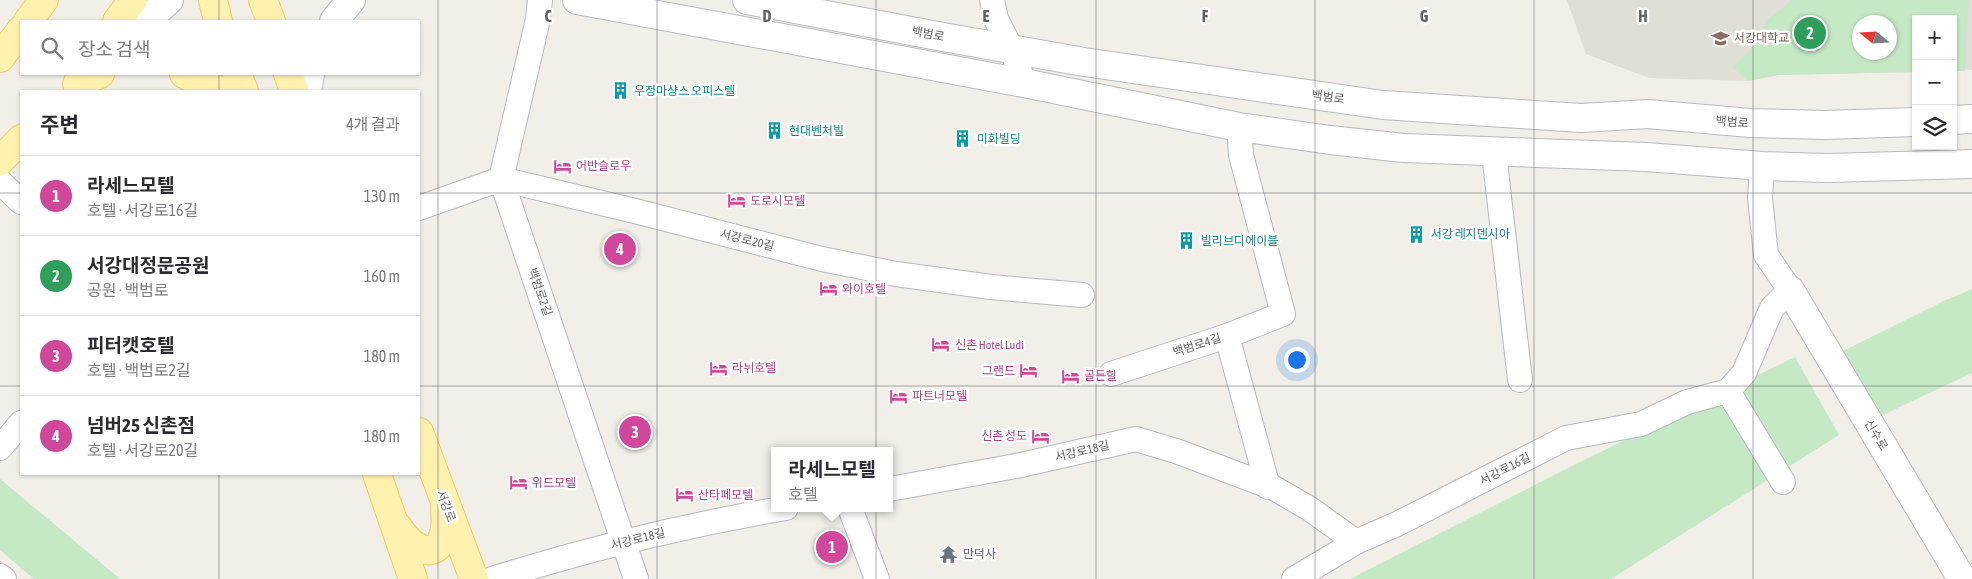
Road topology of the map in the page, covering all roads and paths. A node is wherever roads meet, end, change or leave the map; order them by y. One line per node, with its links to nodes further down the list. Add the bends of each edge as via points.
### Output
1 (44, 0): 11 (main road)
2 (133, 0): 12 (main road)
3 (169, 0): 13 (main road)
4 (213, 0): 14 (main road)
5 (263, 0): 15 (main road)
6 (351, 0): 16 (main road)
7 (540, 0): 38 (street)
8 (577, 0): 24 (main road)
9 (748, 0): 18 (main road, 백범로)
10 (992, 0): 18 (street, via 996,19)
11 (29, 20)
12 (118, 20)
13 (147, 20)
14 (218, 20)
15 (270, 20)
16 (335, 20)
17 (20, 31): 19 (main road)
18 (1012, 50): 24 (street); 31 (main road, 백범로, via 1383,105 1581,118 1648,114 1750,124)
19 (0, 58)
20 (186, 75): 25 (main road)
21 (237, 75): 26 (main road)
22 (288, 75): 27 (main road)
23 (310, 75): 28 (main road)
24 (1024, 83): 32 (main road)
25 (218, 90)
26 (244, 90)
27 (294, 90)
28 (307, 90)
29 (1957, 120): 30 (main road)
30 (1972, 120)
31 (1912, 122)
32 (1239, 127): 34 (main road, via 1404,148); 44 (street, 백범로4길, via 1240,155 1283,314)
33 (20, 140): 35 (main road)
34 (1494, 153): 37 (main road, via 1646,157); 46 (street)
35 (0, 161)
36 (1972, 164): 37 (main road, via 1827,168)
37 (1762, 166): 42 (street, via 1760,198 1766,255)
38 (501, 180): 41 (street); 43 (street, 서강로20길, via 822,259 896,274); 59 (street, 백범로2길)
39 (0, 182): 40 (street)
40 (20, 201)
41 (420, 208)
42 (1790, 290): 47 (street, via 1772,308 1744,373); 69 (main road, 신수로)
43 (1082, 295)
44 (1226, 336): 45 (street, 백범로4길); 53 (street)
45 (1111, 374)
46 (1520, 380)
47 (1728, 391): 52 (street); 60 (street, 서강로16길, via 1687,402 1640,424 1566,438)
48 (20, 424): 50 (street)
49 (420, 435): 55 (main road, 서강로)
50 (0, 448)
51 (377, 475): 58 (main road)
52 (1783, 482)
53 (1268, 487): 54 (street, 서강로18길, via 1136,439); 60 (street, 서강로18길, via 1310,509)
54 (893, 488)
55 (445, 504): 58 (main road, via 446,530 440,545 433,549 422,550 414,545); 64 (main road, 서강로)
56 (771, 510): 59 (street, 서강로18길)
57 (852, 512): 67 (street)
58 (396, 525): 63 (main road)
59 (624, 541): 65 (street, 서강로18길); 66 (street, 백범로2길)
60 (1356, 542): 68 (street, 서강로16길)
61 (0, 576): 62 (street)
62 (4, 579)
63 (413, 579)
64 (474, 579)
65 (492, 579)
66 (636, 579)
67 (877, 579)
68 (1294, 579)
69 (1962, 579)

